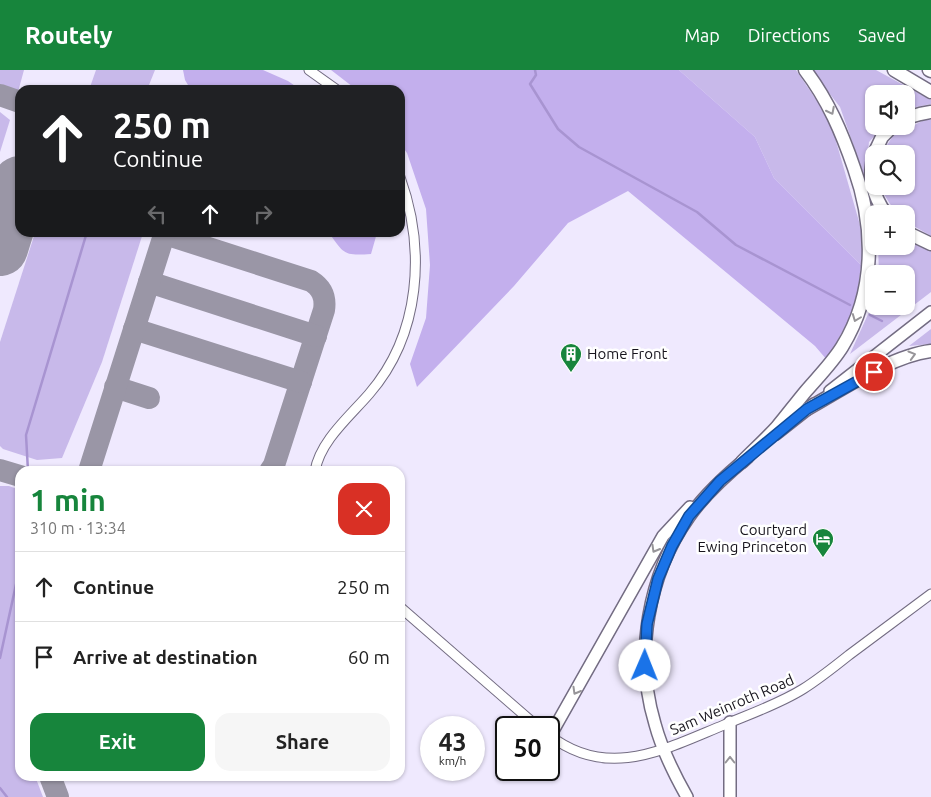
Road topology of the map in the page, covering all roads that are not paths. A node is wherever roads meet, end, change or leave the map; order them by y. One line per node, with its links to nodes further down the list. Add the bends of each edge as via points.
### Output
1 (309, 70): 4 (street)
2 (805, 70): 14 (highway, one-way to 14, via 834,116 856,173 869,231 867,276 856,318 836,356 777,427)
3 (894, 70): 5 (highway)
4 (330, 85)
5 (931, 92)
6 (931, 112): 7 (highway)
7 (915, 115)
8 (405, 194): 15 (street, via 416,250 415,281 407,321 378,382 327,443)
9 (915, 236): 10 (highway)
10 (931, 244)
11 (931, 312): 13 (main road)
12 (931, 351): 13 (highway, one-way to 12, via 894,362)
13 (807, 409): 14 (main road)
14 (742, 462): 16 (main road)
15 (317, 466)
16 (712, 489): 20 (main road, one-way to 20, via 663,536); 23 (main road, via 689,516 672,546 658,579 647,624 647,686)
17 (931, 594): 21 (street, Sam Weinroth Road, via 803,689)
18 (405, 611): 19 (street)
19 (525, 716)
20 (560, 717)
21 (730, 722): 23 (street, Sam Weinroth Road); 25 (main road, one-way to 21)
22 (560, 742): 23 (street, Sam Weinroth Road, via 581,752 604,757 635,757)
23 (664, 749): 24 (main road)
24 (687, 797)
25 (730, 797)

